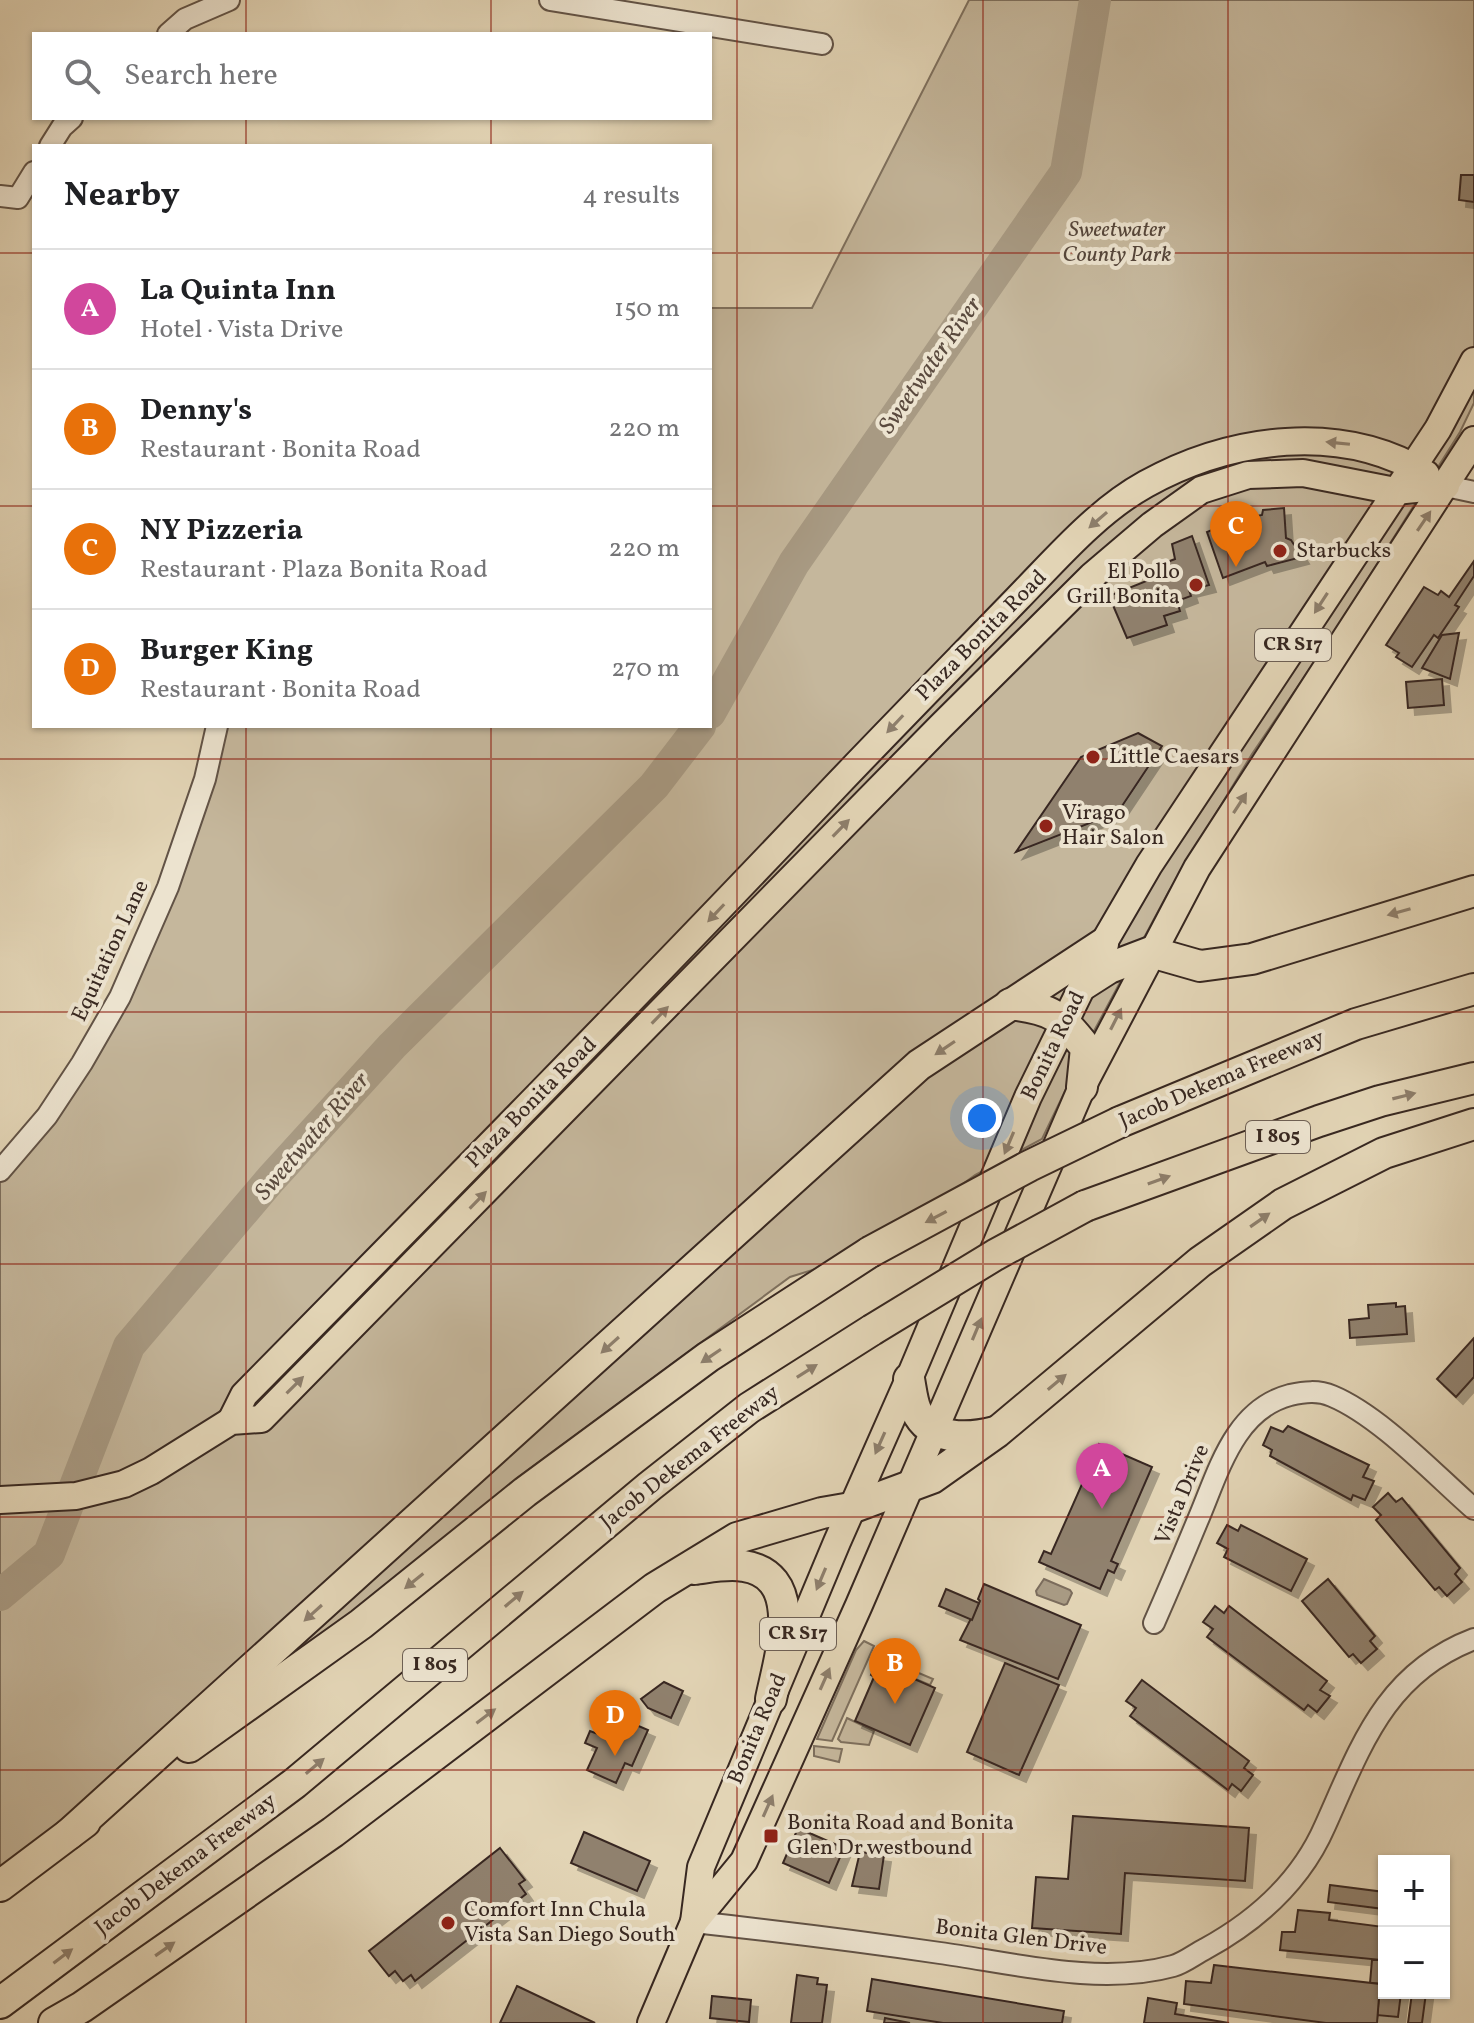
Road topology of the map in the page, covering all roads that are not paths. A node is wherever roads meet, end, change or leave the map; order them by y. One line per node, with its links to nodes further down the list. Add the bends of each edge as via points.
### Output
1 (229, 0): 3 (street, via 185,19)
2 (550, 0): 4 (street)
3 (170, 32)
4 (822, 44)
5 (70, 120): 6 (street)
6 (51, 144)
7 (32, 175): 8 (street, via 18,198)
8 (0, 196)
9 (1474, 361): 11 (main road, Bonita Road / CR S17)
10 (1474, 440): 12 (main road, Bonita Road / CR S17)
11 (1413, 465): 12 (main road, Plaza Bonita Road); 13 (main road, Bonita Road / CR S17); 28 (main road, Plaza Bonita Road, one-way to 28, via 1356,445 1311,440 1257,444 1192,462 1143,485 1099,518 244,1395)
12 (1446, 486): 13 (main road, Plaza Bonita Road); 14 (street); 18 (main road, Bonita Road / CR S17, one-way to 12, via 1197,868)
13 (1395, 491): 17 (main road, Bonita Road / CR S17, one-way to 17, via 1157,852); 28 (main road, Plaza Bonita Road, one-way to 13, via 261,1419 940,727 1092,576 1152,525 1201,490 1248,475 1303,473)
14 (1474, 492)
15 (217, 728): 26 (street, Equitation Lane, via 168,887 120,997 56,1103)
16 (1474, 891): 18 (highway, one-way to 18, via 1252,959 1200,966)
17 (1103, 944): 19 (main road, Bonita Road / CR S17); 21 (highway)
18 (1151, 952): 19 (highway); 24 (main road, Bonita Road / CR S17, one-way to 18)
19 (1084, 984): 22 (main road, Bonita Road / CR S17)
20 (1470, 989): 39 (highway, Jacob Dekema Freeway, one-way to 39, bridge, via 1356,1024 1120,1122 870,1252 708,1357 525,1492 361,1624)
21 (1010, 1004): 22 (highway, via 1039,1008); 39 (highway, one-way to 39, via 919,1065)
22 (1065, 1021): 24 (highway, via 1086,1048); 27 (main road, Bonita Road / CR S17, one-way to 27)
23 (1474, 1078): 42 (highway, Jacob Dekema Freeway / I 805, one-way to 23, bridge, via 295,1783 749,1408 872,1330 1085,1206 1319,1121)
24 (1082, 1087): 29 (main road, Bonita Road / CR S17, one-way to 24)
25 (1474, 1124): 30 (highway, one-way to 25, via 1200,1262 1283,1204 1384,1153)
26 (0, 1171)
27 (909, 1379): 29 (highway, via 915,1408); 33 (main road, Bonita Road / CR S17, one-way to 33)
28 (231, 1421): 32 (main road, Plaza Bonita Road, via 124,1484 76,1496)
29 (933, 1430): 30 (highway, via 962,1437); 31 (main road, Bonita Road / CR S17)
30 (997, 1432): 31 (highway)
31 (908, 1489): 33 (highway); 41 (main road, Bonita Road / CR S17, one-way to 31, via 744,1861)
32 (0, 1500)
33 (851, 1508): 35 (highway, via 737,1538); 38 (main road, Bonita Road / CR S17, one-way to 38)
34 (1474, 1509): 36 (street, Vista Drive, via 1346,1404 1319,1392 1283,1397 1253,1416 1229,1447)
35 (684, 1570): 38 (highway, via 754,1568 779,1592 786,1624); 43 (highway, one-way to 35, via 333,1832)
36 (1154, 1623)
37 (1474, 1639): 41 (street, Bonita Glen Drive, via 1436,1659 1392,1698 1367,1732 1313,1853 1279,1896 1232,1934 1176,1965 1082,1973)
38 (771, 1699): 41 (main road, Bonita Road / CR S17, via 701,1867)
39 (69, 1834): 40 (highway, Jacob Dekema Freeway)
40 (0, 1886)
41 (694, 1922): 44 (main road, Bonita Road / CR S17)
42 (0, 2003)
43 (54, 2023)
44 (651, 2023)

